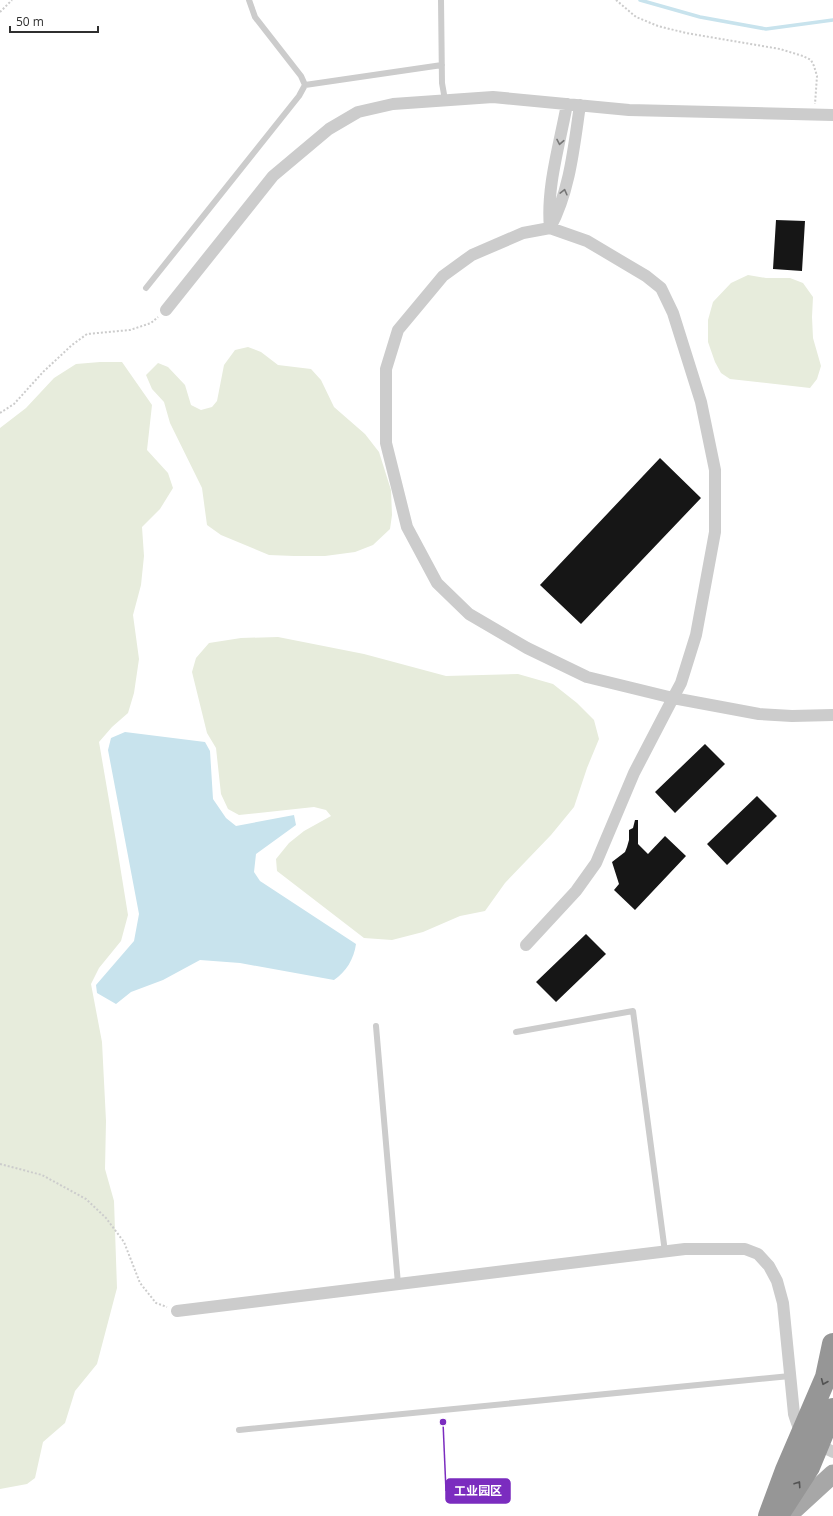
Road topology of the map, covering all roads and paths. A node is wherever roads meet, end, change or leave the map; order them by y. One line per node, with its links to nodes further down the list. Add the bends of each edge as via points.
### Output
1 (12, 0): 5 (path)
2 (249, 0): 7 (lane, via 255,17)
3 (441, 0): 6 (lane)
4 (616, 0): 11 (path, via 636,17 658,26 780,50 811,60 817,76)
5 (0, 12)
6 (442, 65): 7 (lane); 8 (lane)
7 (306, 85): 14 (lane, via 300,96)
8 (445, 100): 9 (street, via 493,97); 15 (street, via 393,104 358,112 329,129 273,176)
9 (567, 104): 10 (street); 13 (street, one-way to 13, via 550,194)
10 (580, 105): 11 (street, via 629,110); 13 (street, one-way to 10, via 562,202)
11 (814, 114): 12 (street)
12 (833, 115)
13 (550, 228): 17 (street, via 587,242 646,276 661,288 673,313 701,402 716,470 715,532 696,635); 17 (street, via 523,233 472,255 443,276 398,330 386,369 386,443 405,520 437,583 469,614 527,648 587,677)
14 (146, 288)
15 (166, 310): 16 (path, via 152,323 130,330 87,334 43,372 14,404)
16 (0, 413)
17 (674, 698): 18 (street, via 759,714); 19 (street, via 634,773 596,863 576,891)
18 (833, 715)
19 (526, 945)
20 (376, 1026): 24 (lane)
21 (516, 1032): 23 (lane, via 633,1011)
22 (0, 1164): 25 (path, via 42,1175 86,1199 106,1218 124,1242 140,1283 156,1303)
23 (666, 1252): 24 (street); 27 (street, via 685,1249 745,1249 758,1254 769,1266 777,1281 783,1303)
24 (398, 1284): 25 (street)
25 (177, 1311)
26 (833, 1344): 30 (highway, one-way to 30)
27 (790, 1376): 29 (lane); 30 (street, via 794,1414)
28 (833, 1409): 30 (highway)
29 (239, 1430)
30 (818, 1443): 32 (highway, via 786,1470); 33 (highway, one-way to 30, via 809,1467)
31 (833, 1474): 34 (main road)
32 (769, 1516)
33 (777, 1516)
34 (787, 1516)

